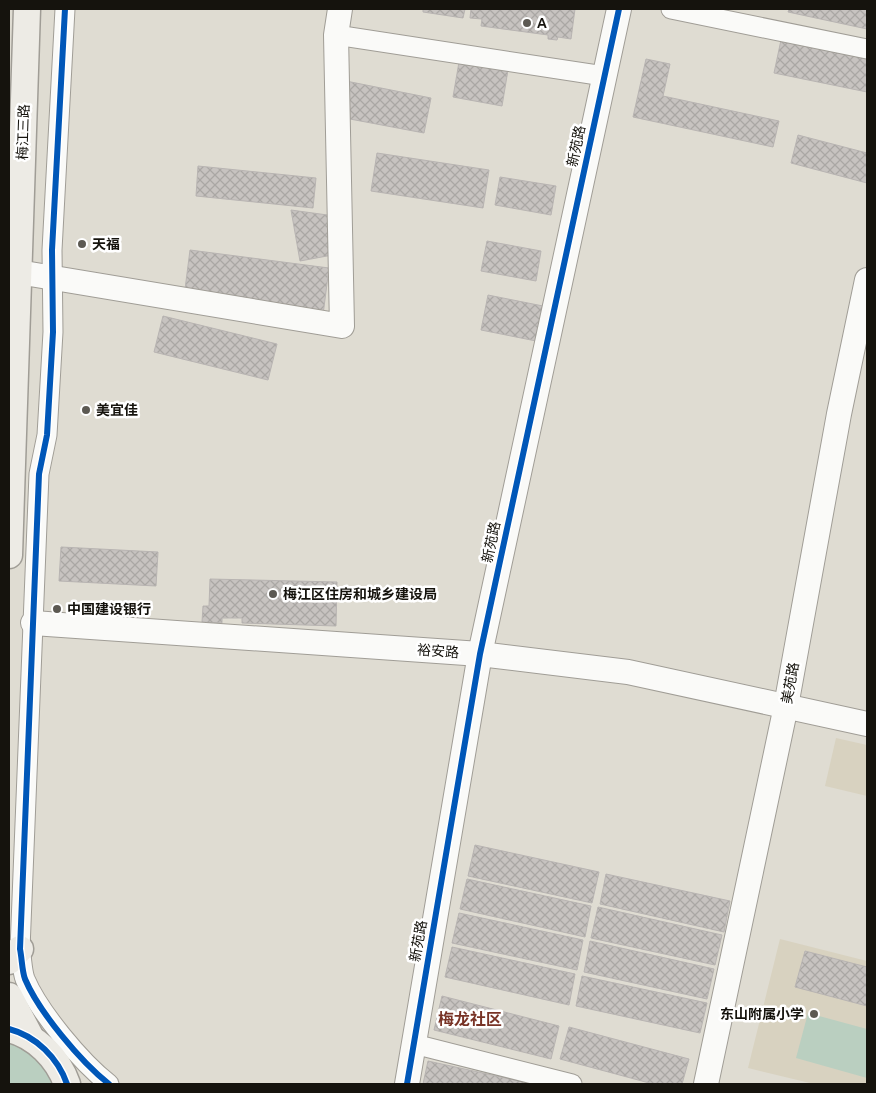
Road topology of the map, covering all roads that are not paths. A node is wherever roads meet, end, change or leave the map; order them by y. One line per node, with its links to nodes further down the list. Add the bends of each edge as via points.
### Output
1 (27, 9): 9 (main road, 梅江三路)
2 (65, 9): 12 (street, via 52,250 53,332 47,435 39,474)
3 (340, 9): 6 (street)
4 (619, 9): 8 (street, 新苑路)
5 (671, 9): 7 (street)
6 (336, 35): 8 (street); 9 (street, via 342,326)
7 (867, 49)
8 (604, 76): 13 (street, 新苑路)
9 (14, 271): 11 (main road, 梅江三路)
10 (867, 280): 14 (street, 美苑路)
11 (9, 555)
12 (33, 623): 13 (street, 裕安路); 16 (street)
13 (480, 654): 14 (street, 裕安路, via 628,672); 19 (street, 新苑路)
14 (786, 706): 15 (street, 裕安路); 24 (street, 美苑路)
15 (867, 724)
16 (14, 955): 21 (street, via 47,1014 73,1048)
17 (9, 996): 18 (main road)
18 (20, 1033): 20 (main road, via 44,1048 56,1061)
19 (414, 1044): 22 (street, 新苑路); 23 (street)
20 (66, 1084)
21 (109, 1084)
22 (407, 1084)
23 (572, 1084)
24 (707, 1084)

